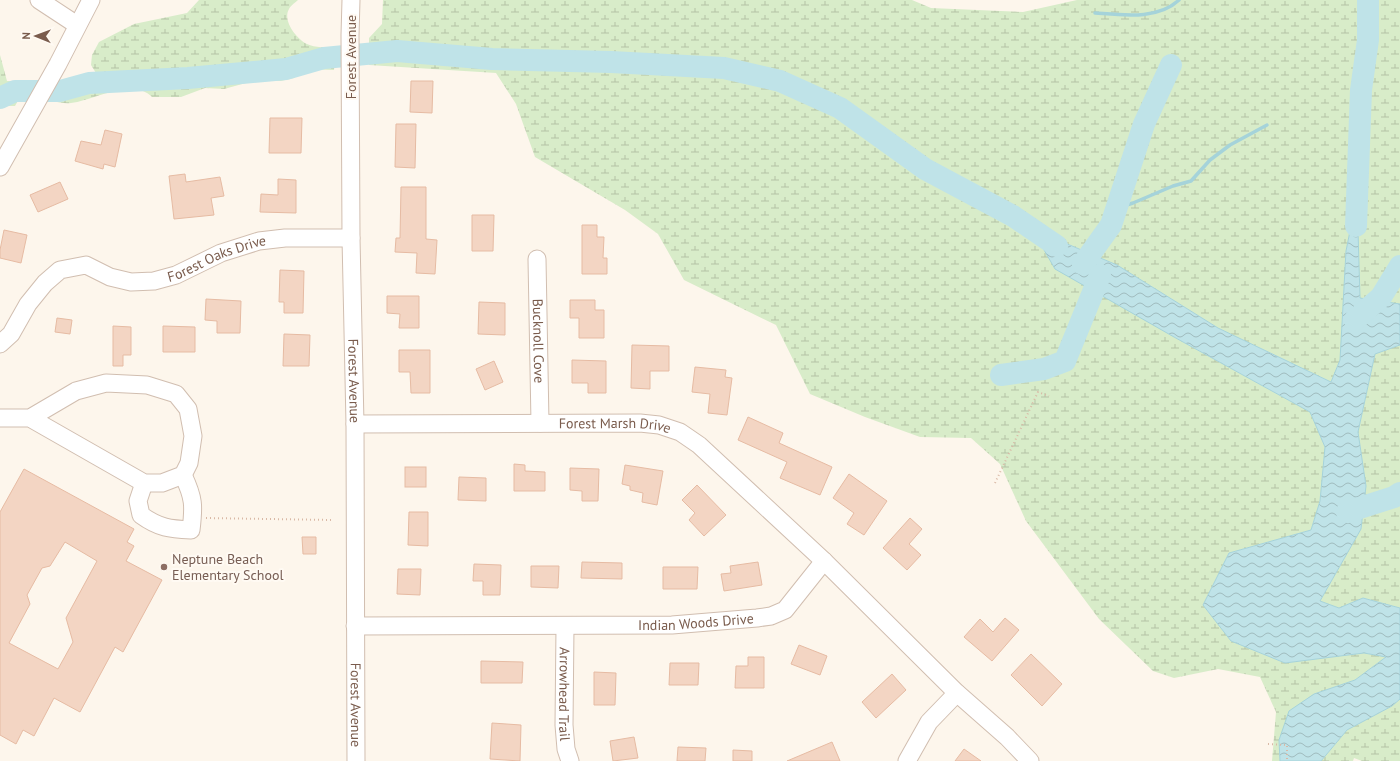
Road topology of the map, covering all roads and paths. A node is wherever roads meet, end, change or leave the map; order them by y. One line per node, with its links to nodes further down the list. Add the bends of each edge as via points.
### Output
1 (39, 0): 4 (street)
2 (91, 0): 4 (street)
3 (351, 0): 6 (street, Forest Avenue)
4 (78, 24): 5 (street)
5 (0, 167)
6 (351, 238): 8 (street, Forest Oaks Drive, via 259,241 221,253 176,275 154,281 131,282 110,277 86,265 60,270 45,283 28,304 11,334); 13 (street, Forest Avenue)
7 (537, 259): 12 (street, Bucknoll Cove)
8 (0, 344)
9 (1049, 396): 16 (path, via 1038,392)
10 (0, 418): 11 (street)
11 (30, 418): 14 (street, via 76,391 106,383 147,385 176,394 188,409 193,436 190,463); 15 (street)
12 (540, 423): 13 (street, Forest Marsh Drive); 19 (street, Forest Marsh Drive, via 640,423 680,432 699,445)
13 (355, 424): 20 (street, Forest Avenue)
14 (183, 475): 15 (street, via 162,483); 17 (street, via 191,491)
15 (144, 483): 17 (street, via 138,501 141,515 154,524 171,529 191,530)
16 (995, 483)
17 (193, 518): 18 (path)
18 (332, 520)
19 (824, 561): 21 (street, Indian Woods Drive, via 784,610 771,616 672,626); 22 (street)
20 (356, 626): 21 (street, Indian Woods Drive); 25 (street, Forest Avenue)
21 (565, 627): 26 (street, Arrowhead Trail, via 564,725)
22 (957, 693): 27 (street, via 929,722); 28 (street)
23 (1268, 744): 24 (path, via 1287,745)
24 (1287, 760)
25 (356, 761)
26 (570, 761)
27 (907, 761)
28 (1030, 761)

